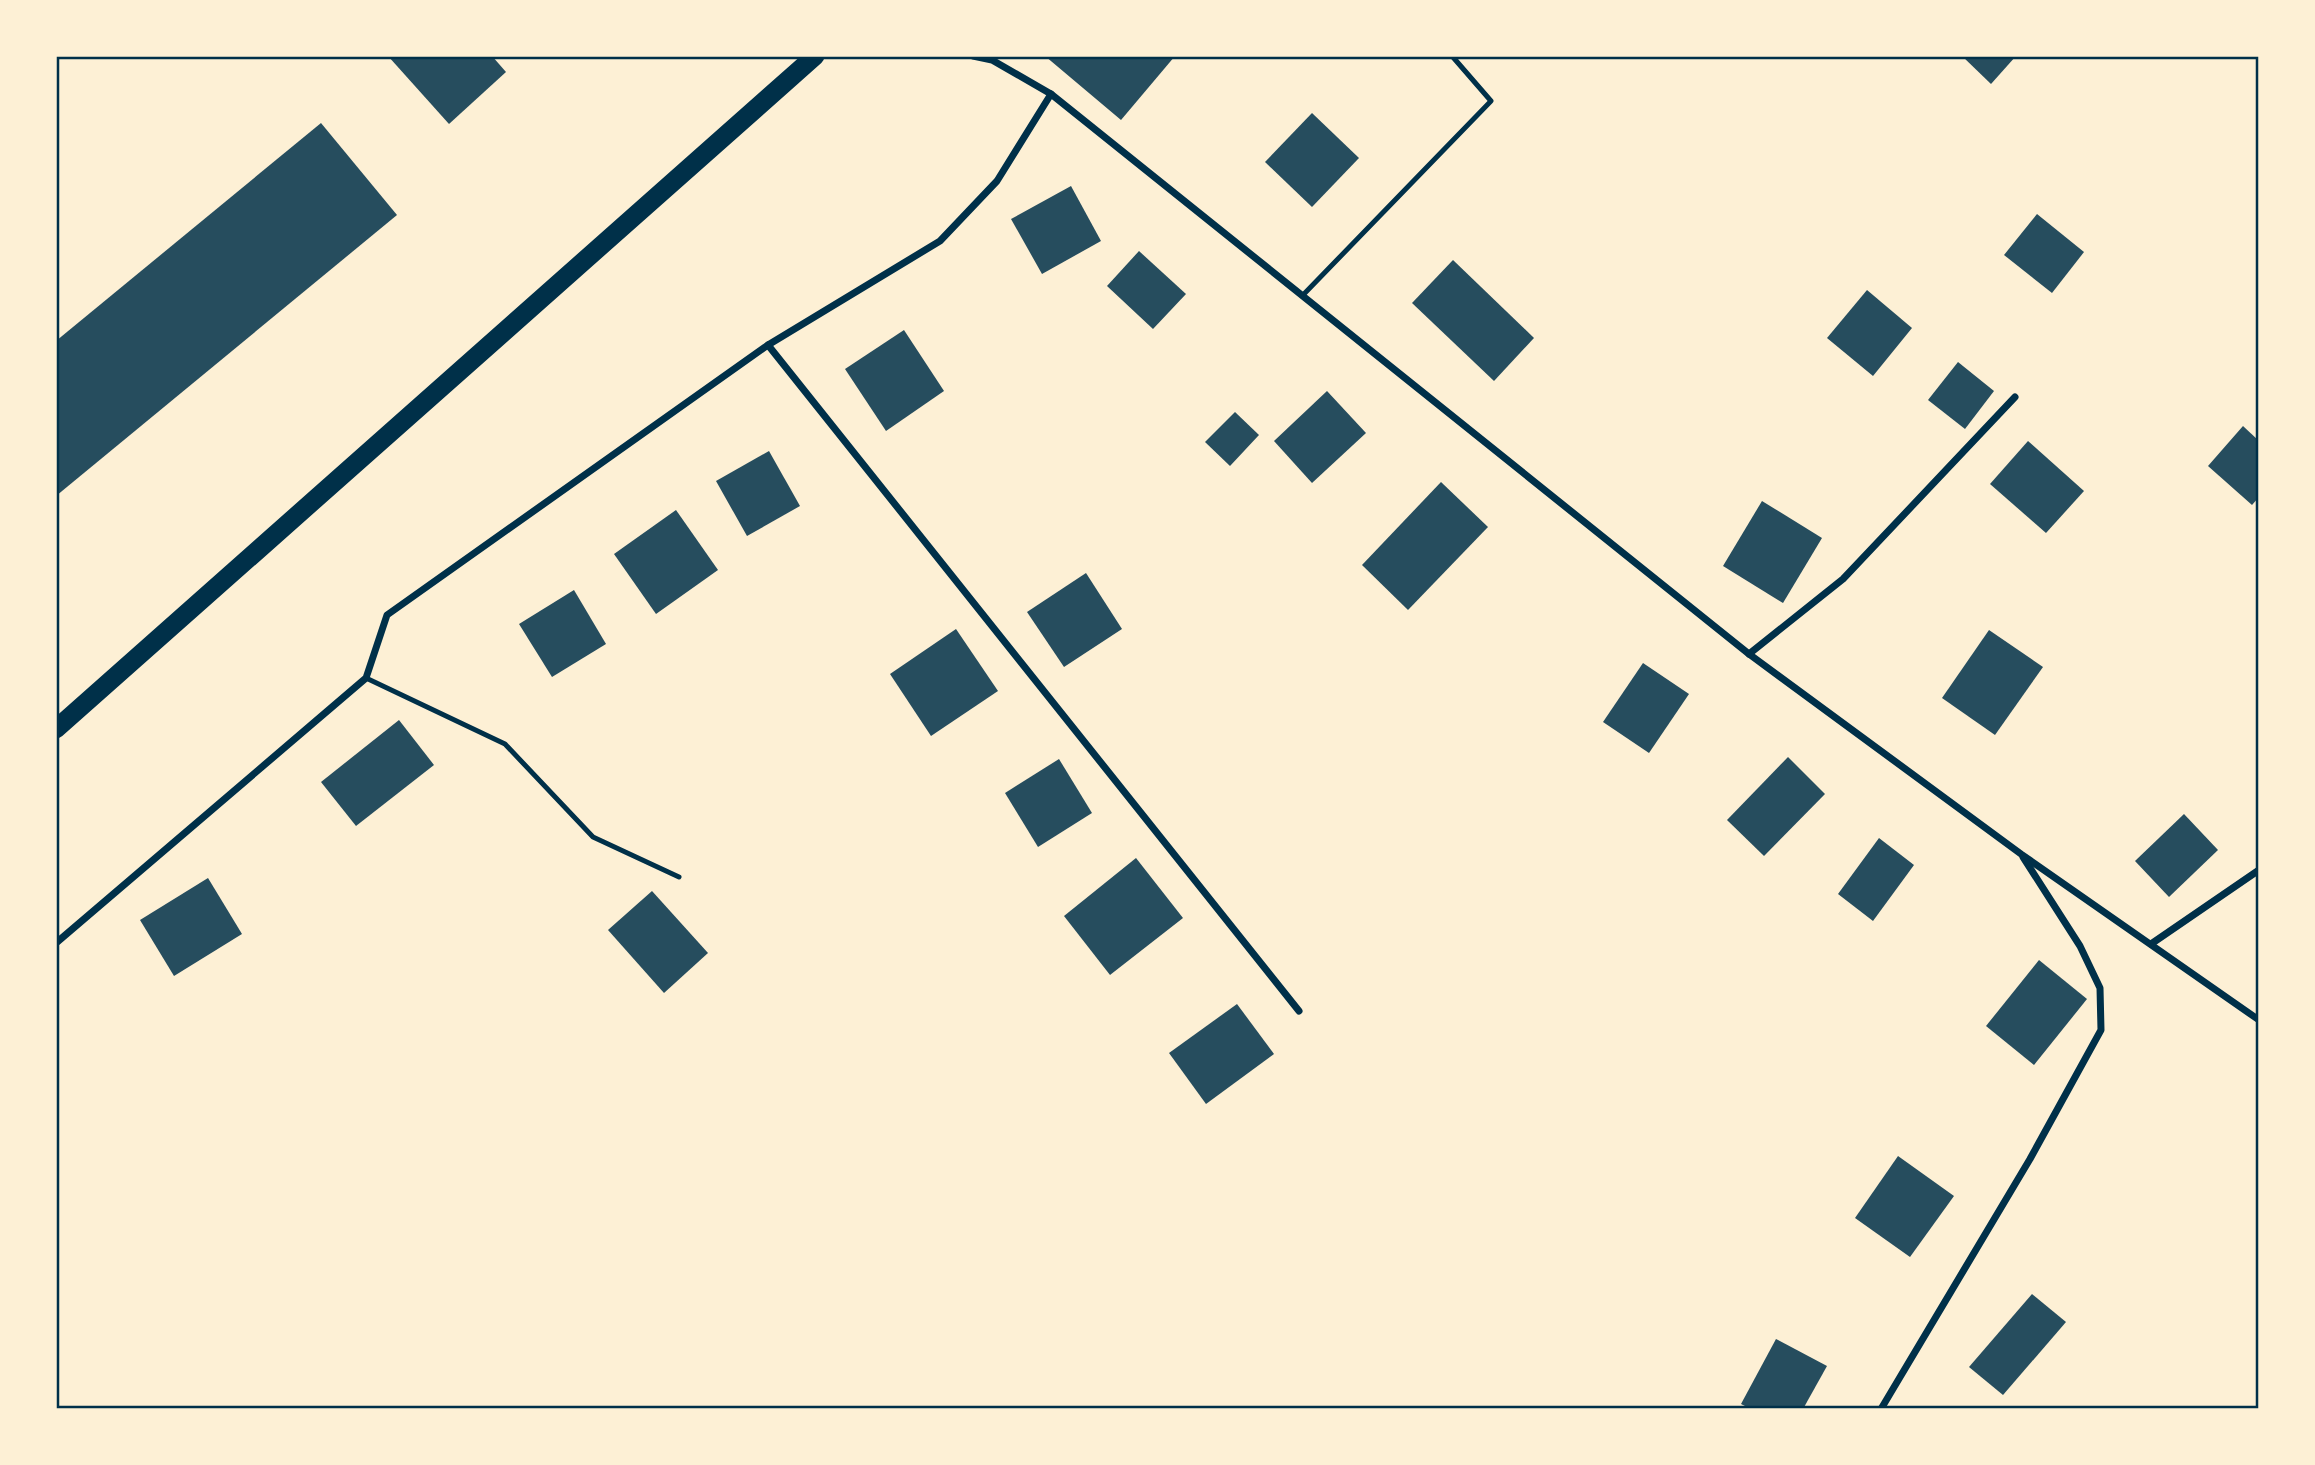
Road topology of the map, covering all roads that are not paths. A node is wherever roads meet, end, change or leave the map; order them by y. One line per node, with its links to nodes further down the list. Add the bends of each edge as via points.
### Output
1 (815, 56): 10 (highway)
2 (973, 56): 4 (street, via 992,61)
3 (1452, 56): 5 (lane, via 1491,100)
4 (1051, 94): 5 (street); 6 (street, via 997,181 940,242)
5 (1303, 295): 8 (street)
6 (768, 345): 9 (street, via 387,615); 16 (street)
7 (2015, 397): 8 (street, via 1843,579)
8 (1749, 654): 11 (street)
9 (366, 678): 13 (lane, via 505,744 593,837); 14 (street)
10 (56, 729)
11 (2021, 854): 15 (street); 18 (street, via 2101,988 2101,1030)
12 (2259, 870): 15 (street)
13 (679, 877)
14 (56, 943)
15 (2151, 944): 17 (street)
16 (1299, 1011)
17 (2259, 1020)
18 (1881, 1409)

